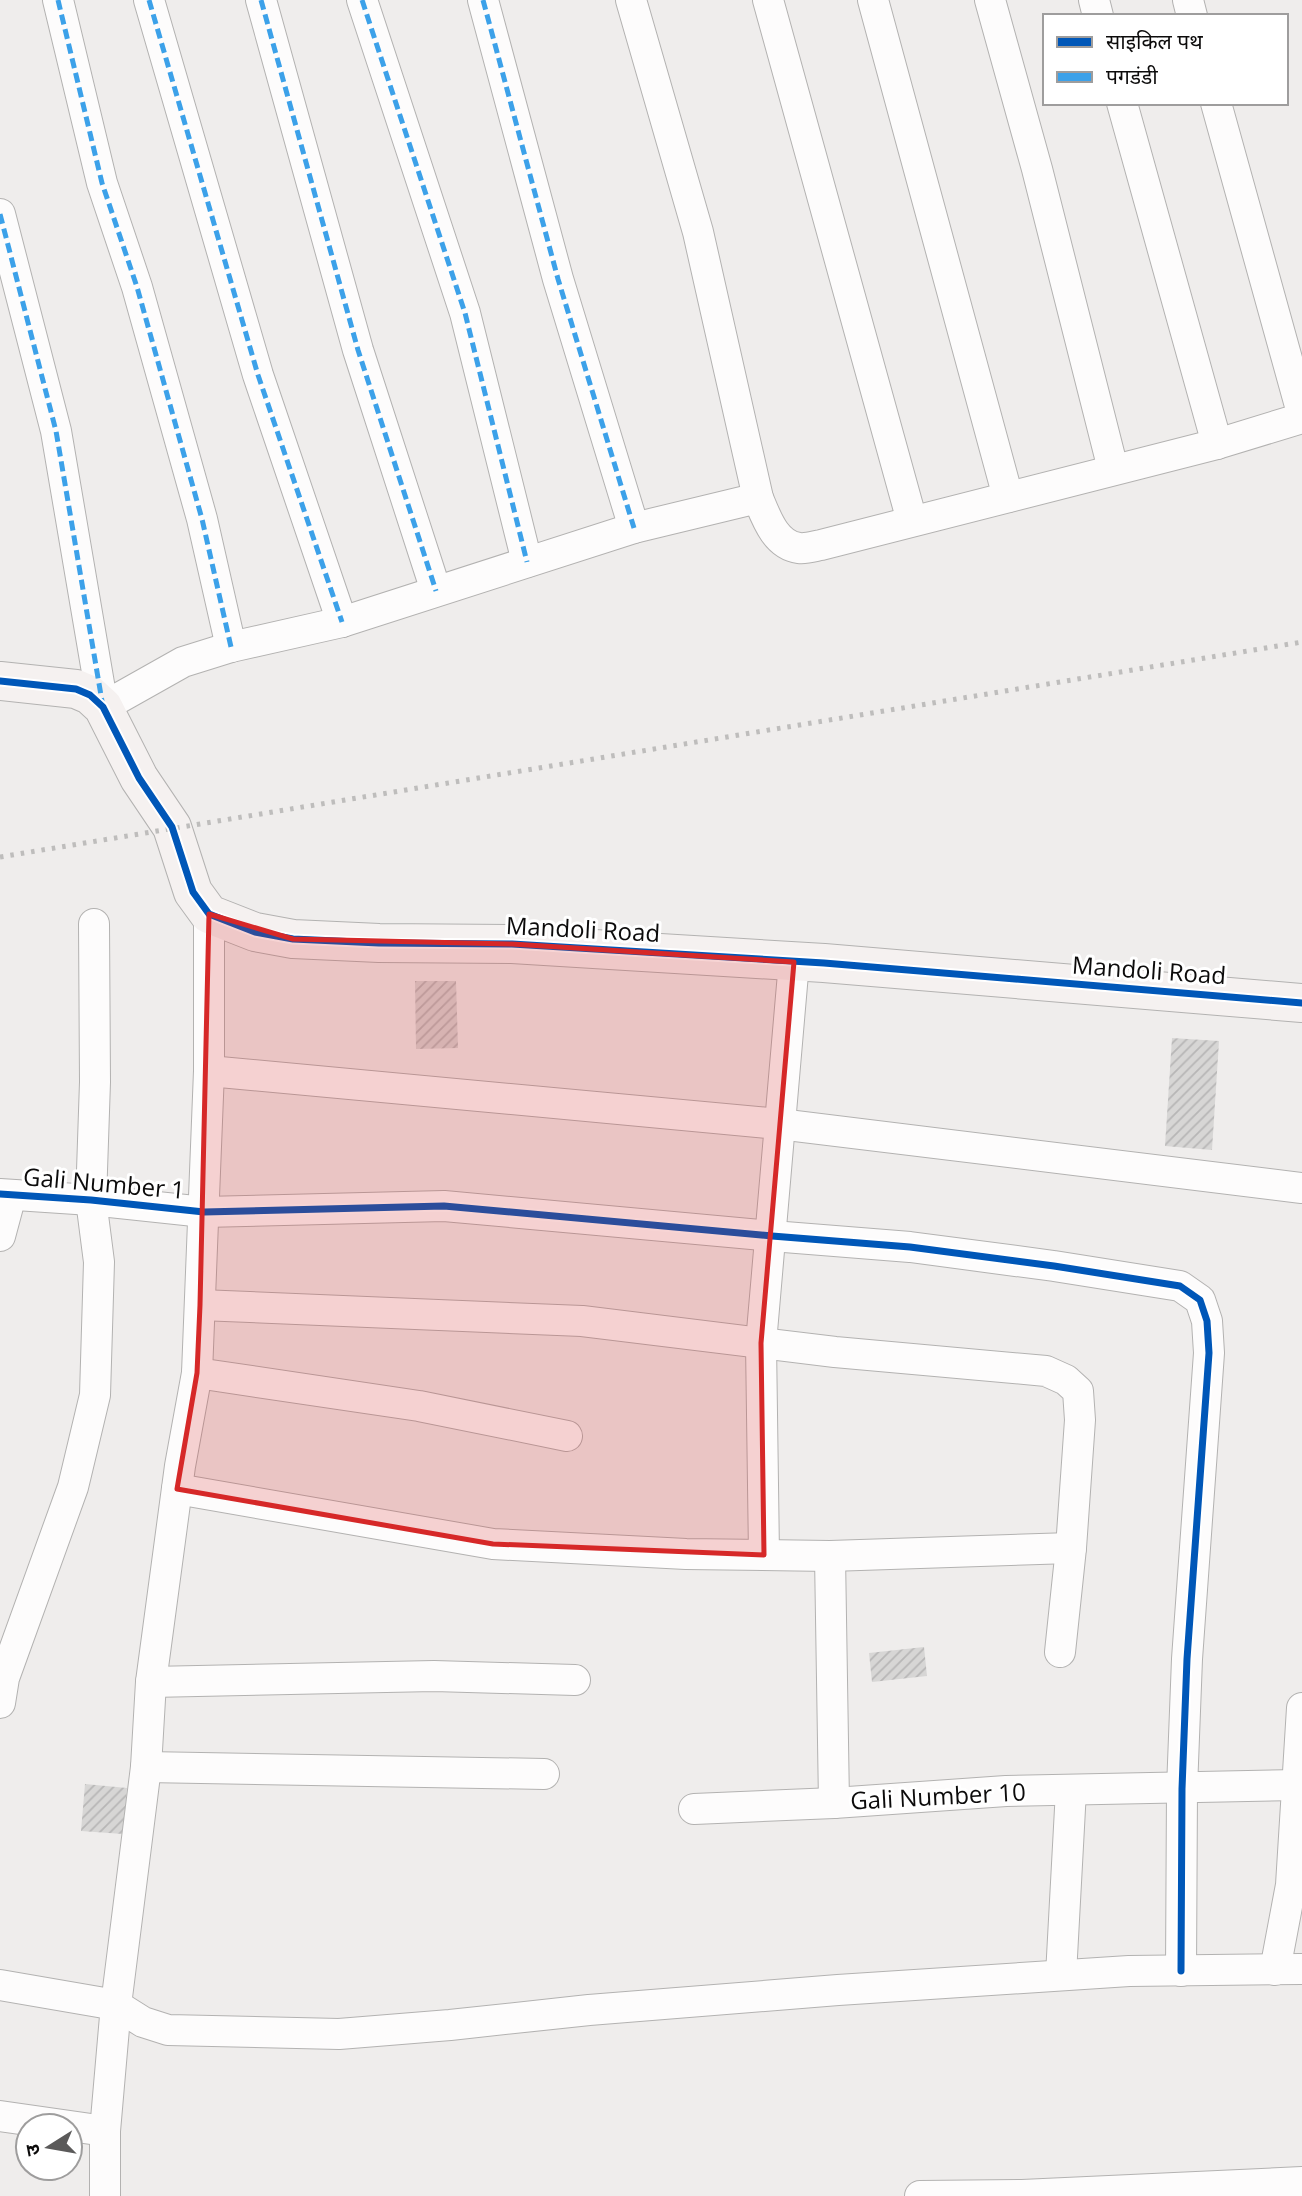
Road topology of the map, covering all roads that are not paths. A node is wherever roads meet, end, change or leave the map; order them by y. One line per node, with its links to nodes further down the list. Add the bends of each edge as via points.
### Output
1 (58, 0): 23 (street, via 102,183 137,287)
2 (149, 0): 22 (street, via 258,375)
3 (261, 0): 21 (street, via 358,350)
4 (362, 0): 20 (street, via 465,313)
5 (483, 0): 19 (street, via 558,279)
6 (631, 0): 17 (street, via 698,232)
7 (768, 0): 18 (street)
8 (873, 0): 16 (street)
9 (990, 0): 15 (street)
10 (1123, 105): 14 (street)
11 (1217, 105): 13 (street)
12 (0, 214): 25 (street, via 56,431)
13 (1302, 416): 14 (street)
14 (1217, 444): 15 (street)
15 (1113, 470): 16 (street)
16 (1008, 497): 18 (street)
17 (758, 498): 18 (street, via 771,528 799,548); 19 (street)
18 (912, 521)
19 (634, 528): 20 (street)
20 (527, 562): 21 (street)
21 (436, 591): 22 (street)
22 (342, 621): 23 (street)
23 (231, 647): 25 (street, via 183,662)
24 (0, 681): 25 (street, via 76,689 90,695)
25 (108, 717): 26 (street, via 139,778 172,827 193,892)
26 (209, 914): 28 (street, Mandoli Road, via 255,932 293,939 512,944); 30 (street)
27 (94, 924): 34 (street)
28 (794, 962): 29 (street, Mandoli Road); 31 (street)
29 (1302, 1003)
30 (209, 1071): 31 (street); 35 (street)
31 (779, 1124): 32 (street); 37 (street)
32 (1302, 1188)
33 (5, 1195): 34 (street, Gali Number 1); 36 (street)
34 (91, 1200): 35 (street, Gali Number 1); 49 (street, via 99,1262 95,1395 73,1487 4,1678)
35 (204, 1212): 37 (street, Gali Number 1, via 443,1206); 38 (street)
36 (0, 1236)
37 (772, 1236): 39 (street); 54 (street, Gali Number 1, via 910,1247 1054,1266 1180,1286 1200,1300 1209,1353)
38 (201, 1305): 39 (street, via 582,1321); 40 (street)
39 (761, 1343): 43 (street, via 1046,1371 1066,1380 1078,1391 1080,1420); 44 (street)
40 (197, 1373): 41 (street, via 419,1406); 42 (street)
41 (567, 1436)
42 (177, 1489): 44 (street, via 494,1544); 48 (street)
43 (1072, 1548): 45 (street); 46 (street)
44 (764, 1555): 45 (street)
45 (830, 1556): 56 (street)
46 (1060, 1652)
47 (575, 1680): 48 (street, via 434,1676)
48 (151, 1682): 51 (street)
49 (0, 1703)
50 (1302, 1708): 53 (street)
51 (146, 1767): 52 (street); 62 (street)
52 (544, 1774)
53 (1299, 1785): 54 (street, Gali Number 10); 58 (street)
54 (1182, 1788): 55 (street, Gali Number 10); 59 (street, Gali Number 1)
55 (1071, 1790): 56 (street, Gali Number 10); 60 (street)
56 (834, 1803): 57 (street, Gali Number 10)
57 (694, 1809)
58 (1288, 1969): 59 (street)
59 (1181, 1970): 60 (street)
60 (1061, 1975): 62 (street, via 589,2010 339,2034 168,2031)
61 (0, 1985): 62 (street)
62 (116, 2006): 64 (street)
63 (0, 2116): 64 (street)
64 (105, 2131): 66 (street)
65 (1302, 2182): 67 (street)
66 (105, 2196)
67 (920, 2196)

